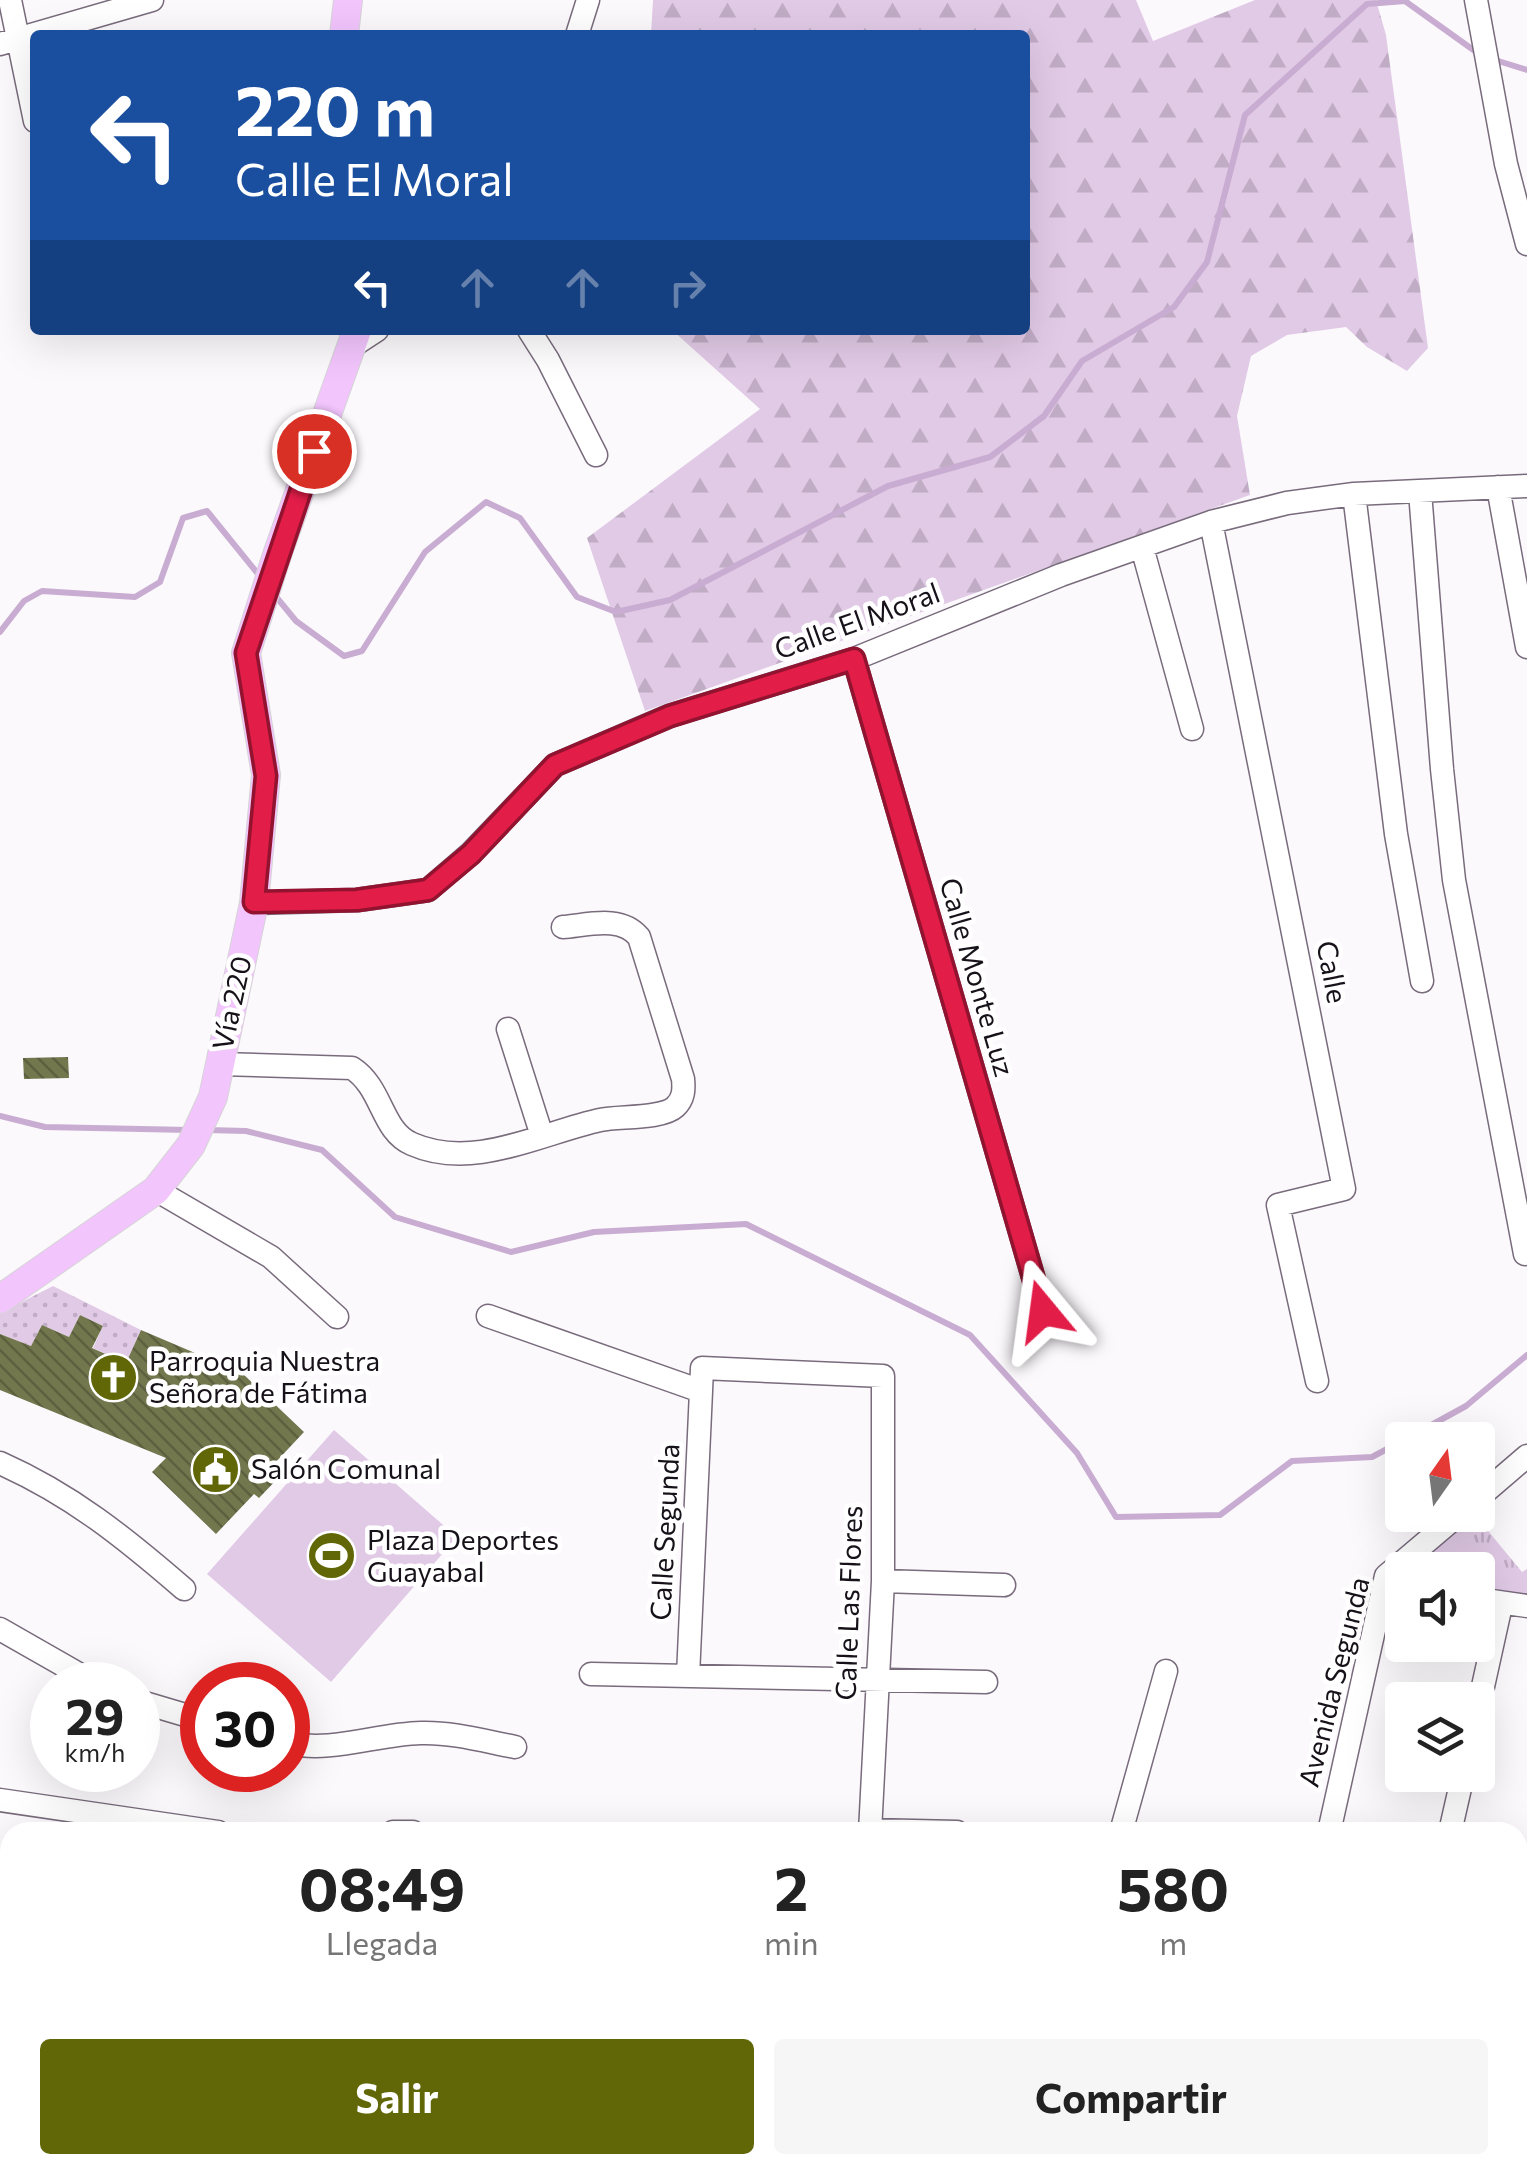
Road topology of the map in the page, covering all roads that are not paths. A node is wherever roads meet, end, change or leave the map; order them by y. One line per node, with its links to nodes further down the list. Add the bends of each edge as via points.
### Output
1 (10, 0): 9 (street)
2 (152, 0): 6 (street)
3 (348, 0): 7 (main road)
4 (588, 0): 8 (street)
5 (1476, 0): 11 (street)
6 (50, 30)
7 (345, 30)
8 (578, 30)
9 (9, 42): 10 (street)
10 (30, 106)
11 (1527, 244)
12 (532, 335): 14 (street)
13 (354, 338): 24 (main road, Vía 220, via 246,653 266,776)
14 (596, 455)
15 (1498, 486): 16 (street, Calle El Moral); 17 (street, Calle El Moral); 21 (street)
16 (1527, 486)
17 (1420, 492): 18 (street, Calle El Moral); 31 (street, via 1454,880)
18 (1354, 494): 19 (street, Calle El Moral); 26 (street, via 1396,834)
19 (1211, 522): 20 (street, Calle El Moral); 36 (street, Calle, via 1344,1190 1278,1205)
20 (1142, 547): 22 (street, Calle El Moral); 23 (street)
21 (1527, 647)
22 (854, 659): 24 (street, Calle El Moral, via 670,716 555,765 428,890 357,900); 33 (street, Calle Monte Luz)
23 (1192, 729)
24 (254, 902): 28 (main road, Vía 220)
25 (563, 927): 29 (street, via 618,923 639,937 684,1094 664,1113)
26 (1422, 981)
27 (508, 1029): 29 (street)
28 (220, 1064): 29 (street, via 352,1068 377,1093 392,1128 414,1146 494,1150); 30 (main road, Vía 220, via 192,1145)
29 (542, 1136)
30 (156, 1190): 32 (main road, Vía 220); 35 (street, via 271,1257)
31 (1525, 1254)
32 (0, 1299)
33 (1043, 1311)
34 (488, 1316): 37 (street)
35 (337, 1317)
36 (1317, 1381)
37 (702, 1391): 43 (street, Calle Las Flores, via 702,1368 883,1376); 54 (street, Calle Segunda)
38 (1527, 1456): 40 (street)
39 (0, 1463): 45 (street, via 69,1497)
40 (1495, 1483)
41 (1441, 1532): 42 (street, Avenida Segunda)
42 (1420, 1552)
43 (883, 1581): 44 (street); 55 (street, Calle Las Flores)
44 (1004, 1585)
45 (184, 1589)
46 (1495, 1603): 47 (street)
47 (1501, 1605): 48 (street); 57 (street)
48 (1527, 1606)
49 (1385, 1613): 65 (street, Avenida Segunda)
50 (0, 1629): 51 (street)
51 (58, 1662)
52 (1166, 1671): 64 (street)
53 (591, 1674): 54 (street)
54 (688, 1676): 55 (street)
55 (878, 1680): 56 (street); 63 (street, Calle Las Flores)
56 (986, 1682)
57 (1484, 1682)
58 (310, 1746): 59 (street, via 421,1733)
59 (515, 1748)
60 (1459, 1792): 66 (street)
61 (0, 1800): 62 (street)
62 (150, 1822)
63 (870, 1822)
64 (1125, 1822)
65 (1331, 1822)
66 (1452, 1822)

